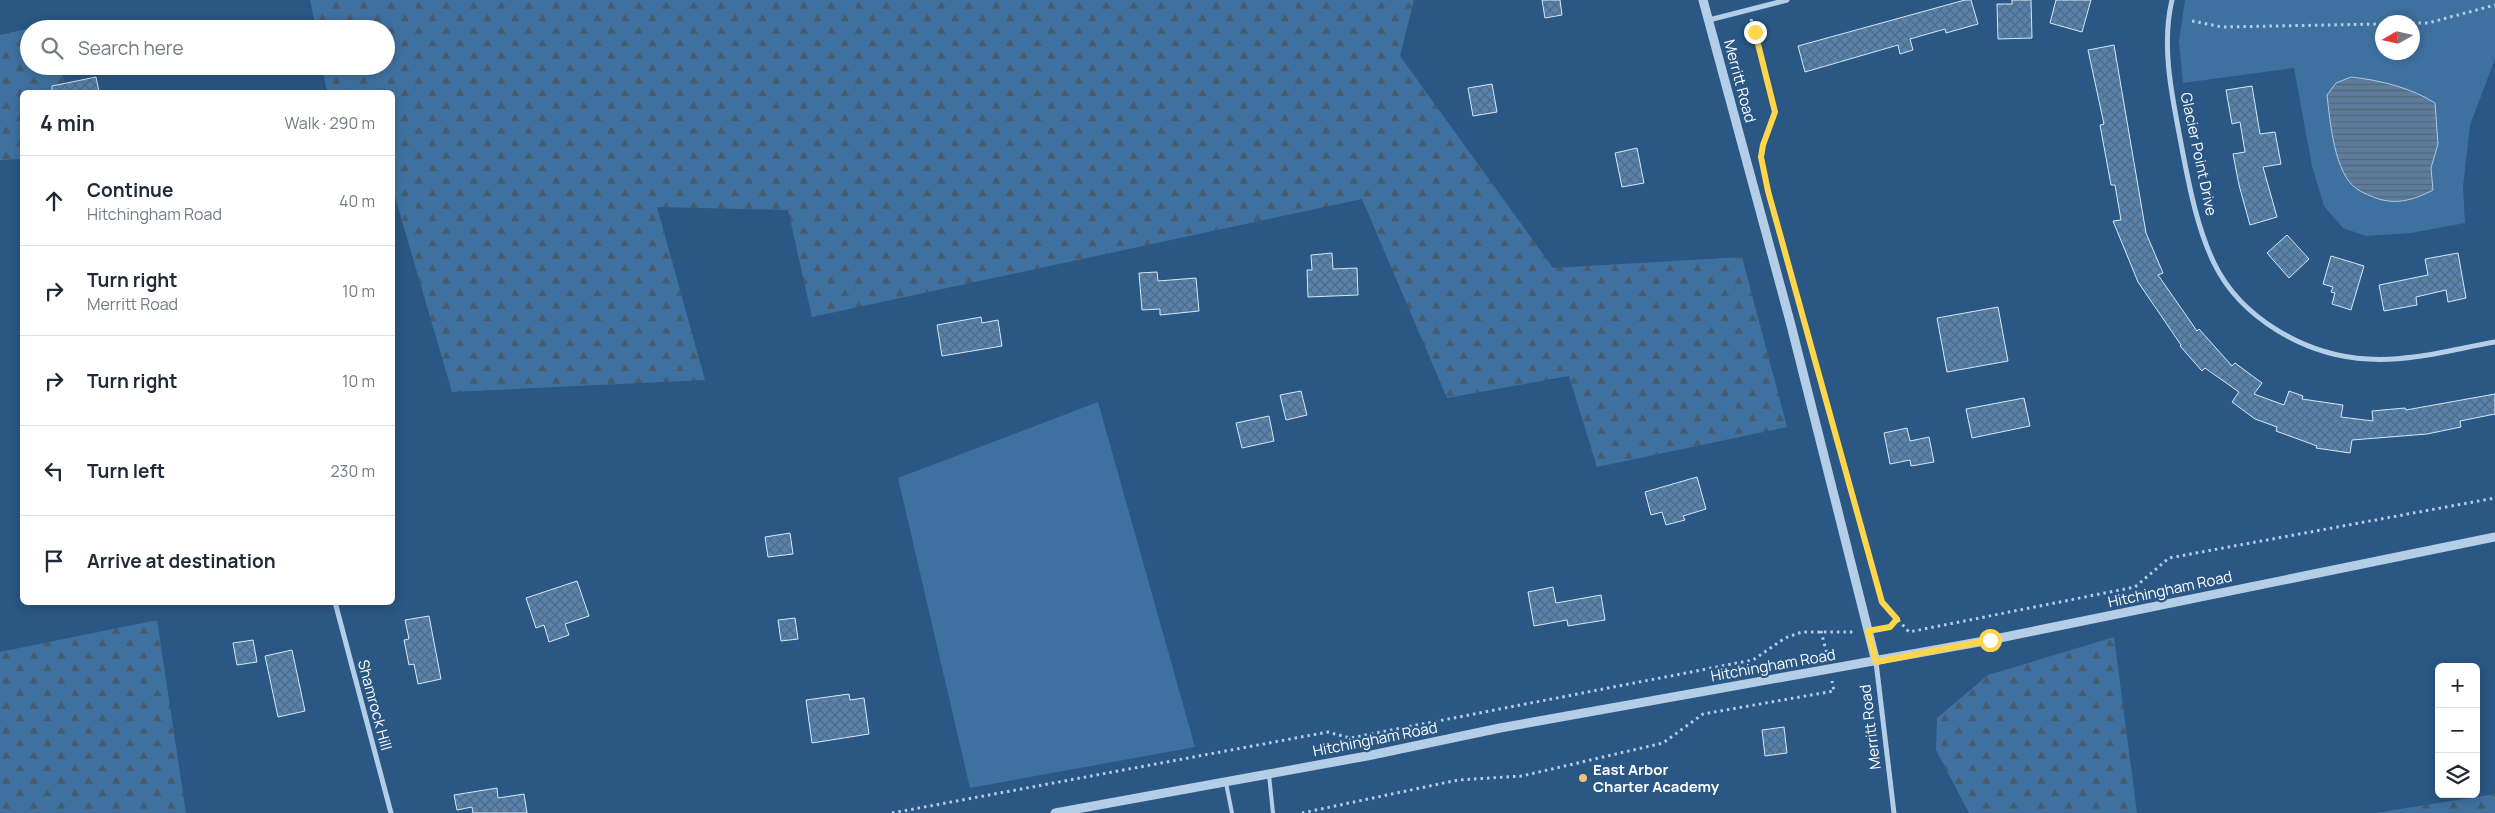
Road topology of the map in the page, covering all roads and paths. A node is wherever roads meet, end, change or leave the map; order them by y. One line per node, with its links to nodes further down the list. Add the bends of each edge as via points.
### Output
1 (1703, 0): 5 (street, Merritt Road)
2 (1787, 0): 5 (street)
3 (2172, 0): 11 (street, Glacier Point Drive, via 2167,46 2176,117 2196,211 2214,263 2230,288 2250,309 2294,340 2342,357 2395,358)
4 (2495, 5): 8 (path)
5 (1709, 20): 18 (street, Merritt Road, via 1791,325)
6 (2192, 21): 9 (path, via 2222,27)
7 (1752, 22): 10 (path, via 1775,112 1763,145)
8 (2420, 23)
9 (2375, 24)
10 (1763, 166)
11 (2495, 342)
12 (1816, 361): 16 (path, via 1882,602)
13 (2495, 498): 16 (path, via 2169,558 2135,588 1908,632)
14 (2495, 537): 19 (street, Hitchingham Road)
15 (336, 605): 23 (street, Shamrock Hill)
16 (1897, 619): 18 (path, via 1890,627)
17 (1821, 631): 18 (path); 20 (path); 24 (path, via 1802,632 1785,638 1753,660 1720,667 1350,738 1328,732)
18 (1868, 631): 19 (street, Merritt Road)
19 (1876, 662): 20 (street, Hitchingham Road); 29 (street, Merritt Road)
20 (1830, 668): 21 (street, Hitchingham Road); 28 (path, via 1834,692 1703,714 1664,743 1522,776 1458,780)
21 (1269, 773): 22 (street, Hitchingham Road); 27 (lane)
22 (1226, 780): 25 (street, Hitchingham Road); 26 (lane)
23 (391, 813)
24 (892, 813)
25 (1055, 813)
26 (1232, 813)
27 (1273, 813)
28 (1302, 813)
29 (1894, 813)

